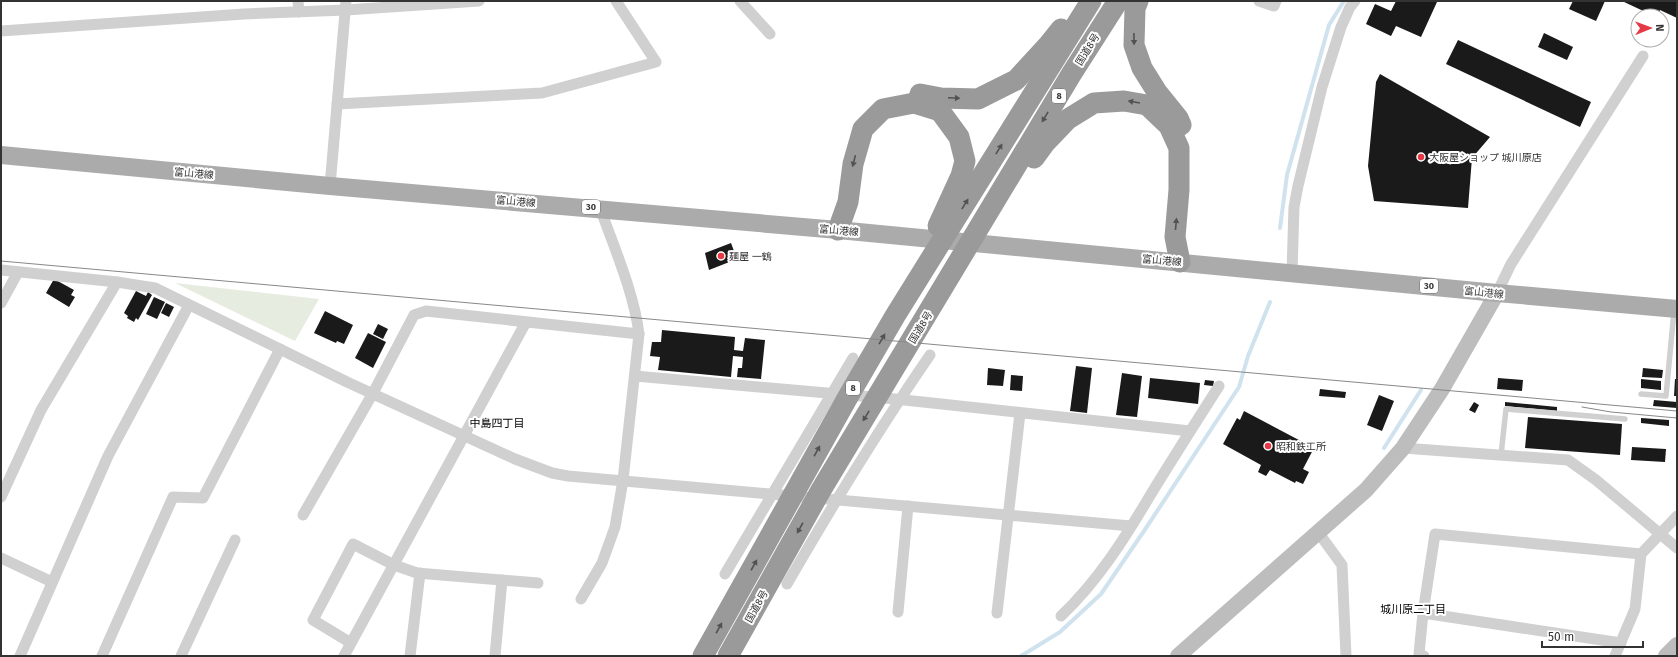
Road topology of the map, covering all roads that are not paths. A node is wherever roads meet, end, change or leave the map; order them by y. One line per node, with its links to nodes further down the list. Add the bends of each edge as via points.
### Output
1 (478, 1): 12 (street)
2 (616, 1): 16 (street, via 656,62 542,93)
3 (740, 1): 14 (street)
4 (1082, 1): 22 (highway, one-way to 4, via 834,203 838,163 851,125 879,99 910,93 941,98 978,99 1016,80 1049,44)
5 (1091, 1): 18 (highway, 8, one-way to 5)
6 (1118, 1): 20 (highway, 国道8号 / 8, one-way to 20)
7 (1138, 1): 23 (highway, one-way to 23, via 1135,8 1134,45 1140,62 1157,92 1178,118 1192,147 1193,190 1188,242)
8 (1259, 1): 9 (street, via 1274,6)
9 (1276, 1)
10 (1354, 1): 26 (street, via 1342,27 1322,87 1298,186 1294,208)
11 (298, 6): 12 (street); 13 (street, via 244,14)
12 (346, 6): 16 (street)
13 (1, 31)
14 (770, 34)
15 (1644, 56): 28 (street, via 1511,264)
16 (337, 104): 19 (street)
17 (1, 155): 19 (main road, 富山港線 / 30)
18 (970, 179): 22 (highway, one-way to 22, via 959,137 940,111 914,103 883,109 863,129 852,164 848,202); 85 (highway, 8, one-way to 18)
19 (330, 186): 21 (main road, 富山港線 / 30)
20 (1004, 193): 23 (highway, one-way to 20, via 1175,237 1179,148 1169,126 1147,105 1124,101 1094,103 1068,119); 86 (highway, 国道8号, one-way to 86, via 922,322 822,490)
21 (600, 208): 22 (main road, 富山港線 / 30); 33 (street, via 632,303)
22 (838, 230): 23 (main road, 富山港線 / 30)
23 (1180, 262): 26 (main road, 富山港線 / 30)
24 (1, 270): 25 (street)
25 (18, 272): 27 (street); 29 (street)
26 (1292, 273): 28 (main road, 富山港線 / 30)
27 (117, 282): 30 (street, via 155,288); 51 (street, via 41,410)
28 (1497, 293): 31 (main road, 富山港線 / 30); 47 (street, via 1442,390)
29 (1, 303)
30 (189, 305): 34 (street); 68 (street, via 108,456)
31 (1675, 309): 41 (lane, via 1666,396)
32 (526, 322): 33 (street); 39 (street, via 426,311 414,315); 46 (street)
33 (638, 334): 37 (street)
34 (280, 349): 39 (street); 80 (street, via 202,498 173,497)
35 (930, 355): 42 (street)
36 (853, 358): 40 (street)
37 (635, 376): 40 (street); 49 (street)
38 (1219, 386): 45 (street)
39 (373, 393): 46 (street); 54 (street)
40 (832, 393): 42 (street); 50 (street)
41 (1641, 394)
42 (899, 400): 43 (street); 52 (street)
43 (1020, 413): 45 (street); 55 (street)
44 (1625, 419): 48 (lane, via 1506,409)
45 (1190, 431): 57 (street)
46 (466, 435): 49 (street, via 515,459 552,473); 64 (street)
47 (1403, 448): 48 (street); 58 (street, via 1366,490)
48 (1501, 455): 59 (street, via 1568,460 1596,480)
49 (623, 480): 50 (street); 71 (street, via 616,527 602,563)
50 (772, 494): 52 (street); 66 (street)
51 (1, 497)
52 (836, 499): 53 (street); 70 (street)
53 (908, 506): 55 (street); 72 (street)
54 (303, 515)
55 (1008, 515): 57 (street); 73 (street)
56 (1677, 516): 59 (street)
57 (1131, 526): 75 (street, via 1099,575)
58 (1318, 532): 87 (street); 88 (street, via 1342,565)
59 (1659, 534): 61 (street); 62 (street)
60 (235, 540): 81 (street)
61 (1677, 548)
62 (1641, 554): 74 (street, via 1435,534); 77 (street, via 1634,609)
63 (1, 558): 68 (street)
64 (394, 565): 65 (street); 76 (street); 76 (street, via 353,544 313,620)
65 (420, 573): 67 (street); 83 (street)
66 (724, 574)
67 (502, 580): 69 (street); 84 (street)
68 (52, 582): 79 (street)
69 (538, 583)
70 (788, 584)
71 (581, 599)
72 (898, 612)
73 (997, 613)
74 (1423, 613): 77 (street); 89 (street, via 1419,654)
75 (1061, 616)
76 (351, 643): 82 (street)
77 (1621, 643): 90 (street)
78 (1677, 645): 91 (street)
79 (20, 656)
80 (102, 656)
81 (182, 656)
82 (344, 656)
83 (410, 656)
84 (495, 656)
85 (703, 656)
86 (728, 656)
87 (1178, 656)
88 (1346, 656)
89 (1424, 656)
90 (1614, 656)
91 (1666, 656)

